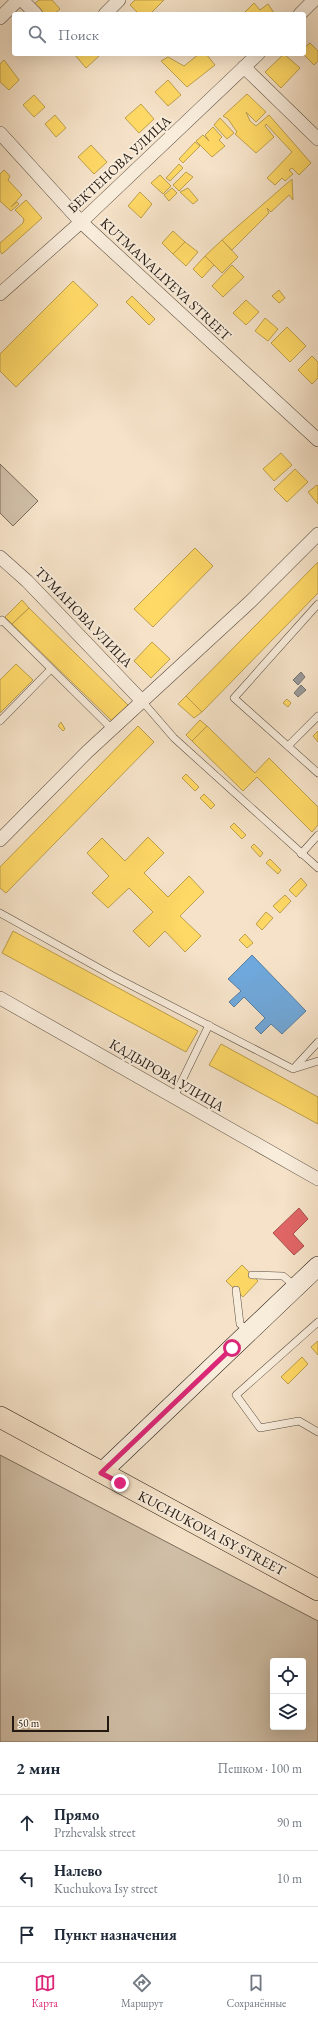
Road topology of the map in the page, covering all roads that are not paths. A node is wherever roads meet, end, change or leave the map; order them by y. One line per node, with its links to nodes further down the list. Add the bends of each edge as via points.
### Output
1 (18, 0): 8 (street)
2 (22, 0): 5 (street)
3 (119, 0): 6 (street)
4 (314, 0): 7 (street)
5 (34, 12)
6 (107, 12)
7 (302, 12)
8 (0, 18)
9 (256, 56): 10 (street, БЕКТЕНОВА УЛИЦА)
10 (244, 67): 12 (street); 13 (street, БЕКТЕНОВА УЛИЦА)
11 (0, 133): 13 (street, KUTMANALIYEVA STREET)
12 (318, 139)
13 (81, 222): 14 (street, БЕКТЕНОВА УЛИЦА); 15 (street, KUTMANALIYEVA STREET)
14 (0, 294)
15 (318, 440)
16 (318, 534): 21 (street, via 251,601)
17 (0, 558): 21 (street, ТУМАНОВА УЛИЦА, via 27,581)
18 (318, 604): 25 (lane, via 234,698)
19 (0, 622): 20 (lane, via 2,620)
20 (52, 669): 23 (lane); 24 (lane)
21 (142, 701): 24 (street); 29 (lane, via 174,738)
22 (318, 716): 25 (lane)
23 (0, 721)
24 (112, 729): 28 (street)
25 (288, 746): 26 (lane)
26 (318, 773)
27 (318, 835): 29 (lane)
28 (0, 840)
29 (300, 854): 30 (lane)
30 (318, 868)
31 (0, 913): 33 (lane, via 113,976)
32 (0, 998): 37 (street, КАДЫРОВА УЛИЦА)
33 (209, 1025): 36 (lane); 37 (lane)
34 (318, 1042): 36 (lane)
35 (318, 1061): 36 (lane)
36 (293, 1069)
37 (174, 1097): 38 (street, КАДЫРОВА УЛИЦА)
38 (318, 1179)
39 (318, 1266): 41 (main road)
40 (252, 1276): 41 (lane, via 283,1276)
41 (296, 1287): 44 (main road)
42 (236, 1290): 44 (lane, via 240,1324)
43 (318, 1322): 46 (lane, via 236,1395 260,1428 300,1421)
44 (249, 1332): 47 (main road)
45 (0, 1418): 47 (main road, KUCHUKOVA ISY STREET)
46 (318, 1432)
47 (101, 1473): 48 (main road, KUCHUKOVA ISY STREET)
48 (318, 1590)

